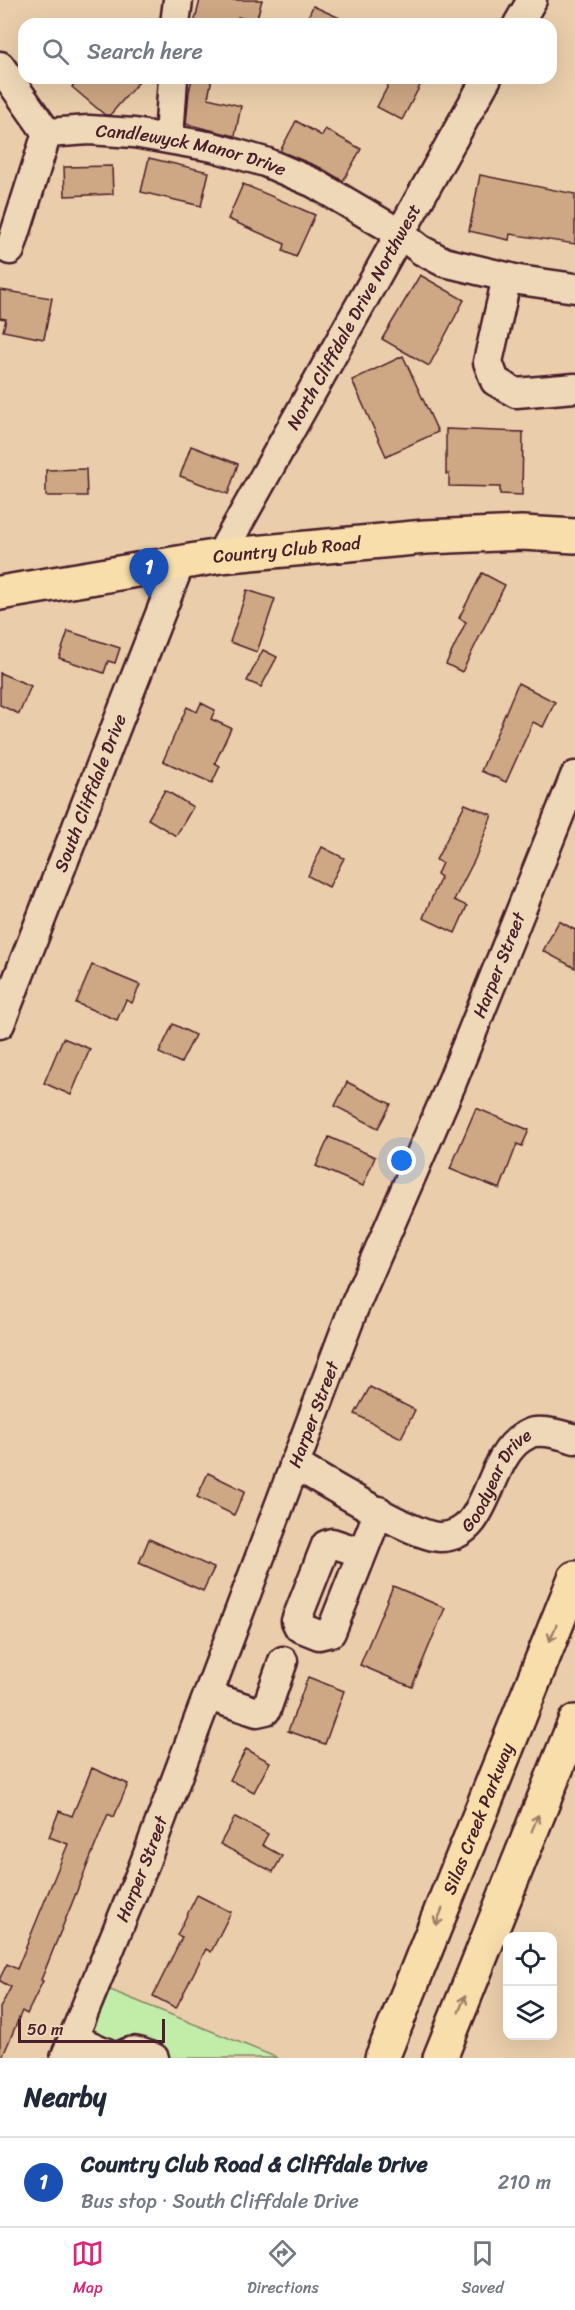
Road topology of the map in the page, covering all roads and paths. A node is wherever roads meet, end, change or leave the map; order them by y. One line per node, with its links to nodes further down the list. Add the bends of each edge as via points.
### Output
1 (178, 0): 3 (street)
2 (531, 0): 4 (street)
3 (176, 18)
4 (521, 18)
5 (0, 66): 8 (street)
6 (173, 84): 9 (street)
7 (484, 84): 10 (street, North Cliffdale Drive Northwest)
8 (47, 133): 9 (street, Candlewyck Manor Drive, via 89,130); 11 (street)
9 (169, 138): 10 (street, Candlewyck Manor Drive, via 265,162 314,183)
10 (399, 233): 12 (street, Candlewyck Manor Drive, via 444,262); 16 (street, North Cliffdale Drive Northwest)
11 (10, 249)
12 (507, 277): 13 (street, Candlewyck Manor Drive); 14 (street, via 488,363 495,381 516,393)
13 (575, 288)
14 (575, 388)
15 (575, 536): 16 (main road, Country Club Road, via 522,533 425,537)
16 (220, 556): 17 (main road, Country Club Road)
17 (180, 563): 18 (main road, Country Club Road); 20 (street, South Cliffdale Drive)
18 (0, 593)
19 (575, 776): 22 (street, Harper Street, via 450,1087 353,1310)
20 (0, 1024)
21 (575, 1439): 23 (street, Goodyear Drive, via 553,1432 532,1432 516,1442 503,1456 480,1509 457,1535 439,1538)
22 (294, 1464): 23 (street, Goodyear Drive); 27 (street, Harper Street)
23 (379, 1511): 24 (street)
24 (362, 1553)
25 (575, 1578): 31 (main road, Silas Creek Parkway, one-way to 31)
26 (283, 1661): 27 (street, via 266,1710 256,1712)
27 (209, 1696): 29 (street, Harper Street)
28 (575, 1722): 32 (main road, one-way to 28)
29 (69, 2048): 30 (street, via 118,2058 128,2051 138,2051)
30 (154, 2058)
31 (382, 2058)
32 (440, 2058)

